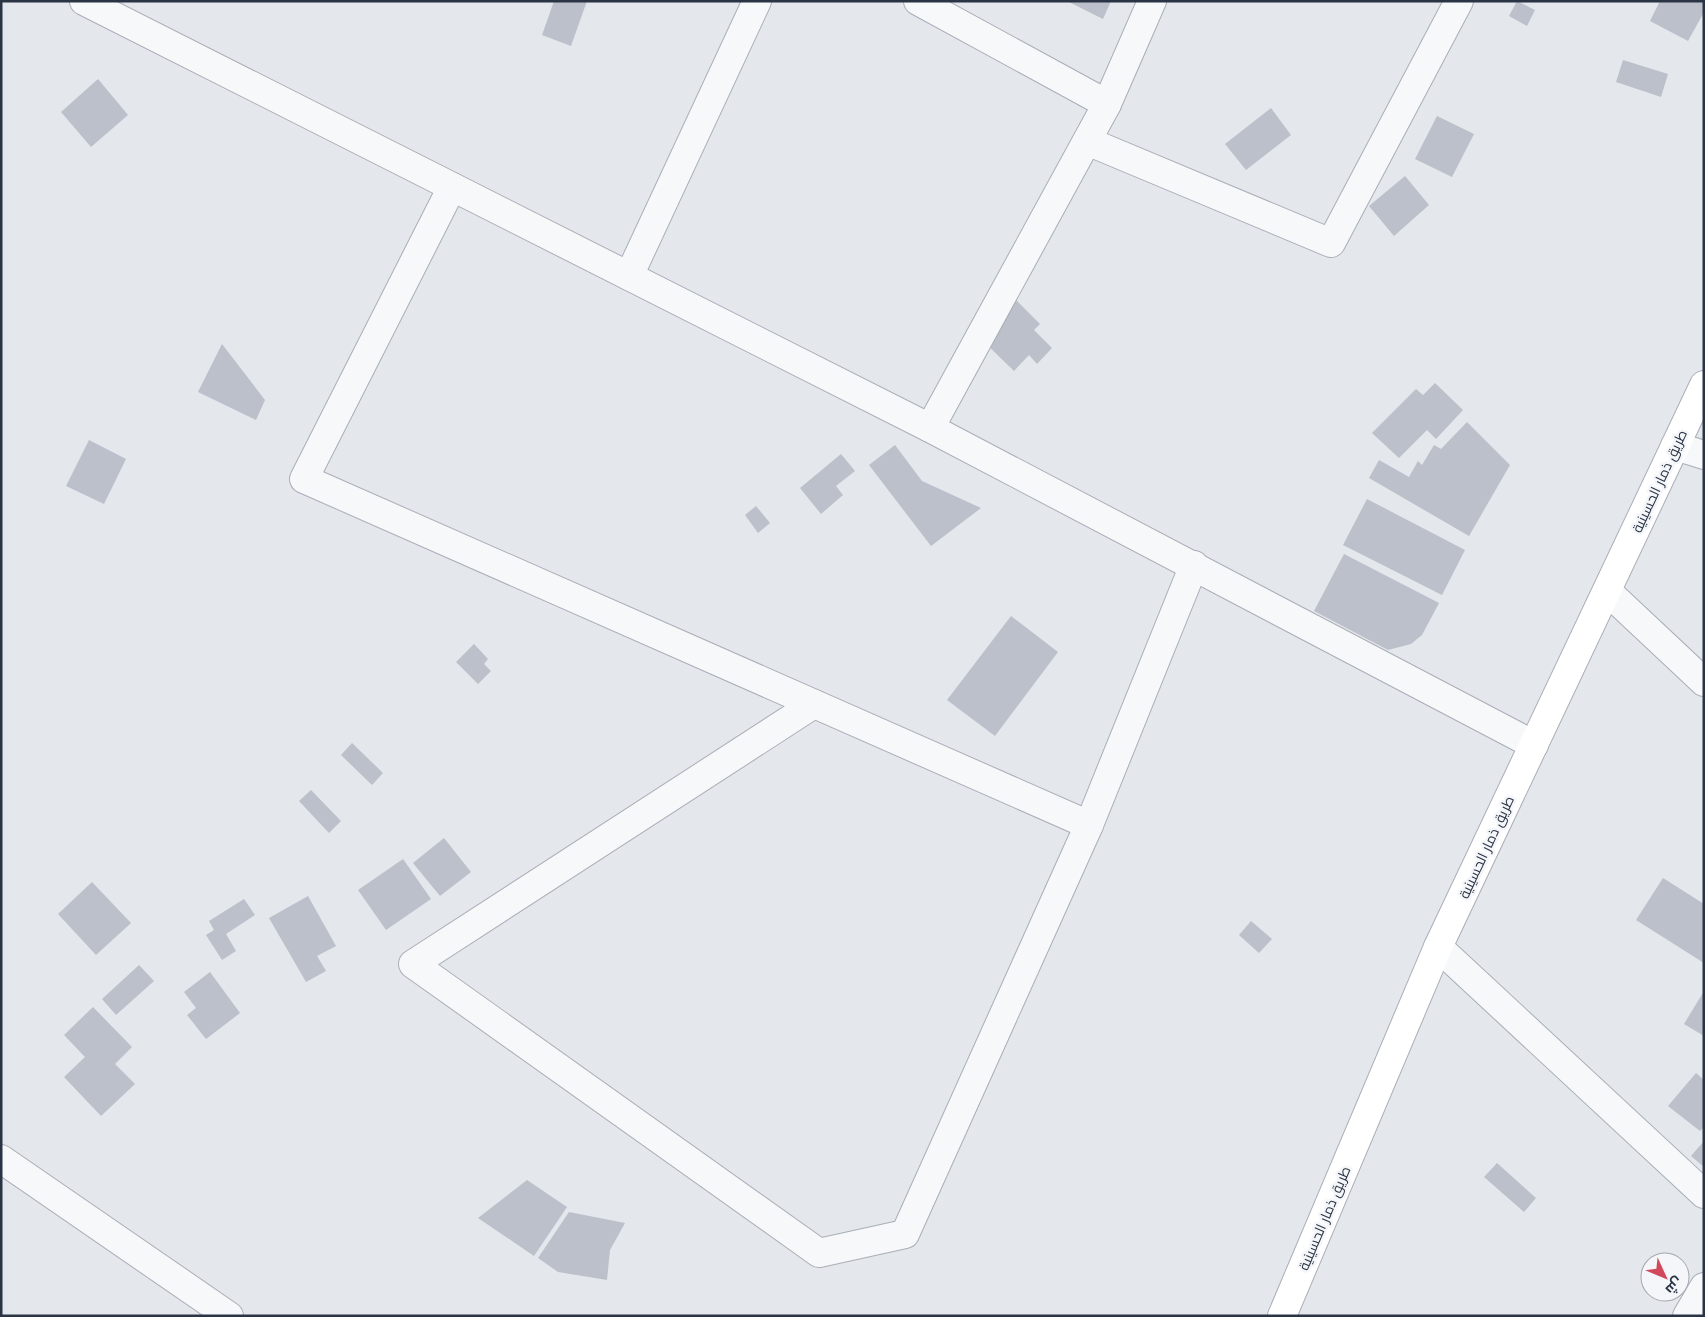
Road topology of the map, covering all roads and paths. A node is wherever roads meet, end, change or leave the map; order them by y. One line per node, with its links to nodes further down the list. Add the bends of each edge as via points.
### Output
1 (84, 1): 8 (street)
2 (757, 1): 9 (street)
3 (918, 1): 6 (street)
4 (1152, 1): 6 (street)
5 (1459, 1): 7 (street, via 1332,243)
6 (1107, 104): 7 (street)
7 (1087, 141): 11 (street)
8 (452, 187): 9 (street); 17 (street, via 304,480)
9 (629, 276): 11 (street)
10 (1704, 385): 12 (main road, طريق ذمار الحسينية)
11 (930, 428): 14 (street)
12 (1675, 446): 13 (street); 15 (main road, طريق ذمار الحسينية)
13 (1704, 455)
14 (1194, 565): 18 (street); 19 (street)
15 (1607, 591): 16 (street); 18 (main road, طريق ذمار الحسينية)
16 (1704, 682)
17 (814, 704): 19 (street); 19 (street, via 413,964 819,1253 905,1234)
18 (1534, 745): 20 (main road, طريق ذمار الحسينية)
19 (1089, 825)
20 (1438, 947): 22 (street); 25 (main road, طريق ذمار الحسينية)
21 (1, 1159): 24 (street)
22 (1704, 1194)
23 (1704, 1287): 26 (street)
24 (229, 1316)
25 (1282, 1316)
26 (1687, 1316)

